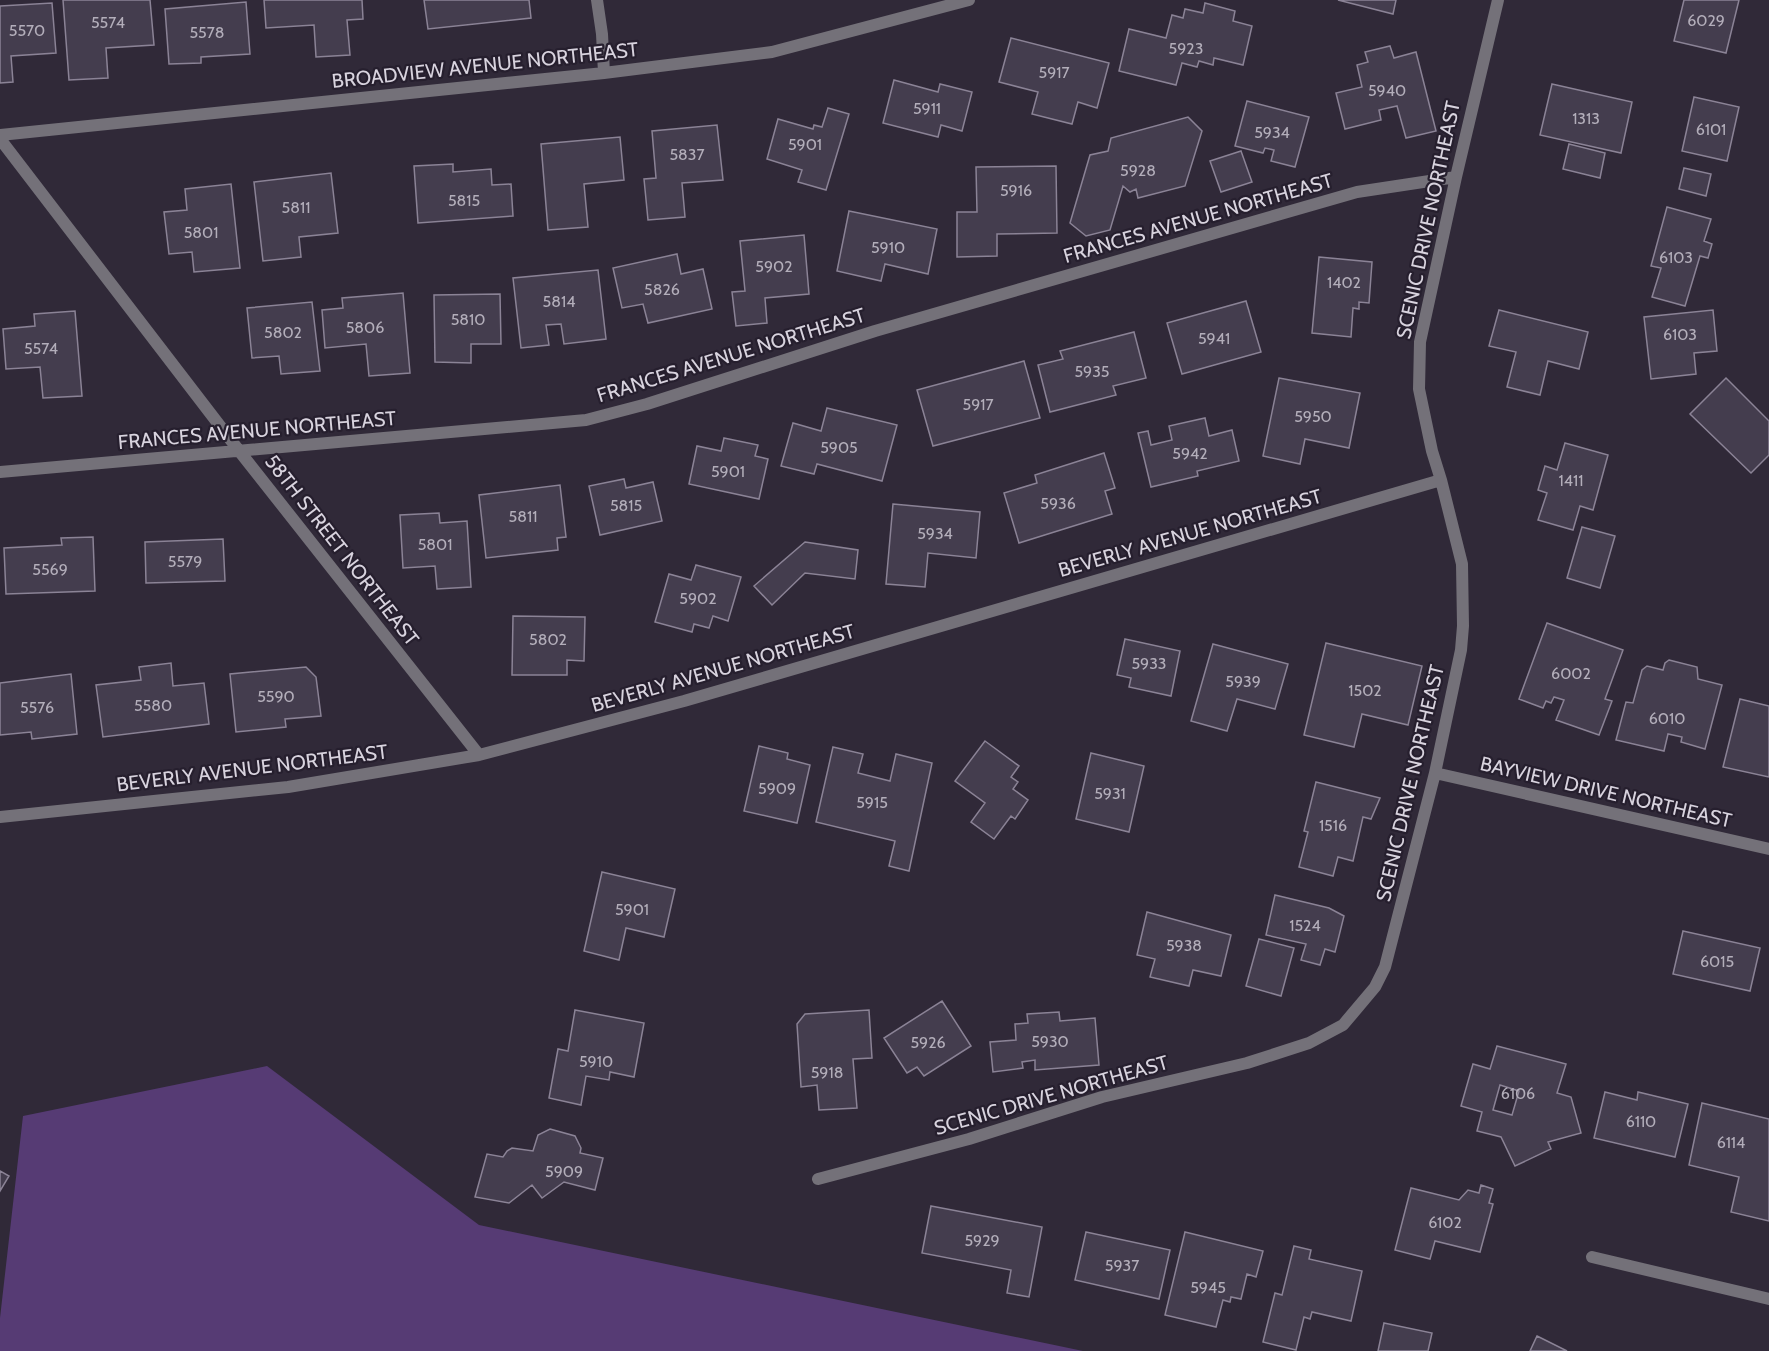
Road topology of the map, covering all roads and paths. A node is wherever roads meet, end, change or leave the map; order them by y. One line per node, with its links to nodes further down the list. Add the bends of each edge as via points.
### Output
1 (597, 0): 4 (street)
2 (969, 0): 4 (street, BROADVIEW AVENUE NORTHEAST, via 772,52)
3 (1498, 0): 6 (street, SCENIC DRIVE NORTHEAST)
4 (604, 73): 5 (street, BROADVIEW AVENUE NORTHEAST)
5 (0, 137): 7 (street, 58TH STREET NORTHEAST)
6 (1456, 177): 7 (street, FRANCES AVENUE NORTHEAST, via 1357,192 876,331 586,420); 9 (street, SCENIC DRIVE NORTHEAST, via 1420,342 1419,389)
7 (240, 452): 8 (street, FRANCES AVENUE NORTHEAST); 10 (street, 58TH STREET NORTHEAST)
8 (0, 472)
9 (1441, 480): 10 (street, BEVERLY AVENUE NORTHEAST, via 696,698); 11 (street, SCENIC DRIVE NORTHEAST, via 1462,564 1463,626)
10 (479, 755): 12 (street, BEVERLY AVENUE NORTHEAST, via 288,787)
11 (1435, 773): 13 (street, BAYVIEW DRIVE NORTHEAST); 14 (street, SCENIC DRIVE NORTHEAST, via 1385,967 1375,987 1343,1026 1309,1043 1247,1063 1102,1097 969,1139)
12 (0, 817)
13 (1769, 849)
14 (818, 1179)
15 (1592, 1257): 16 (street)
16 (1769, 1299)

